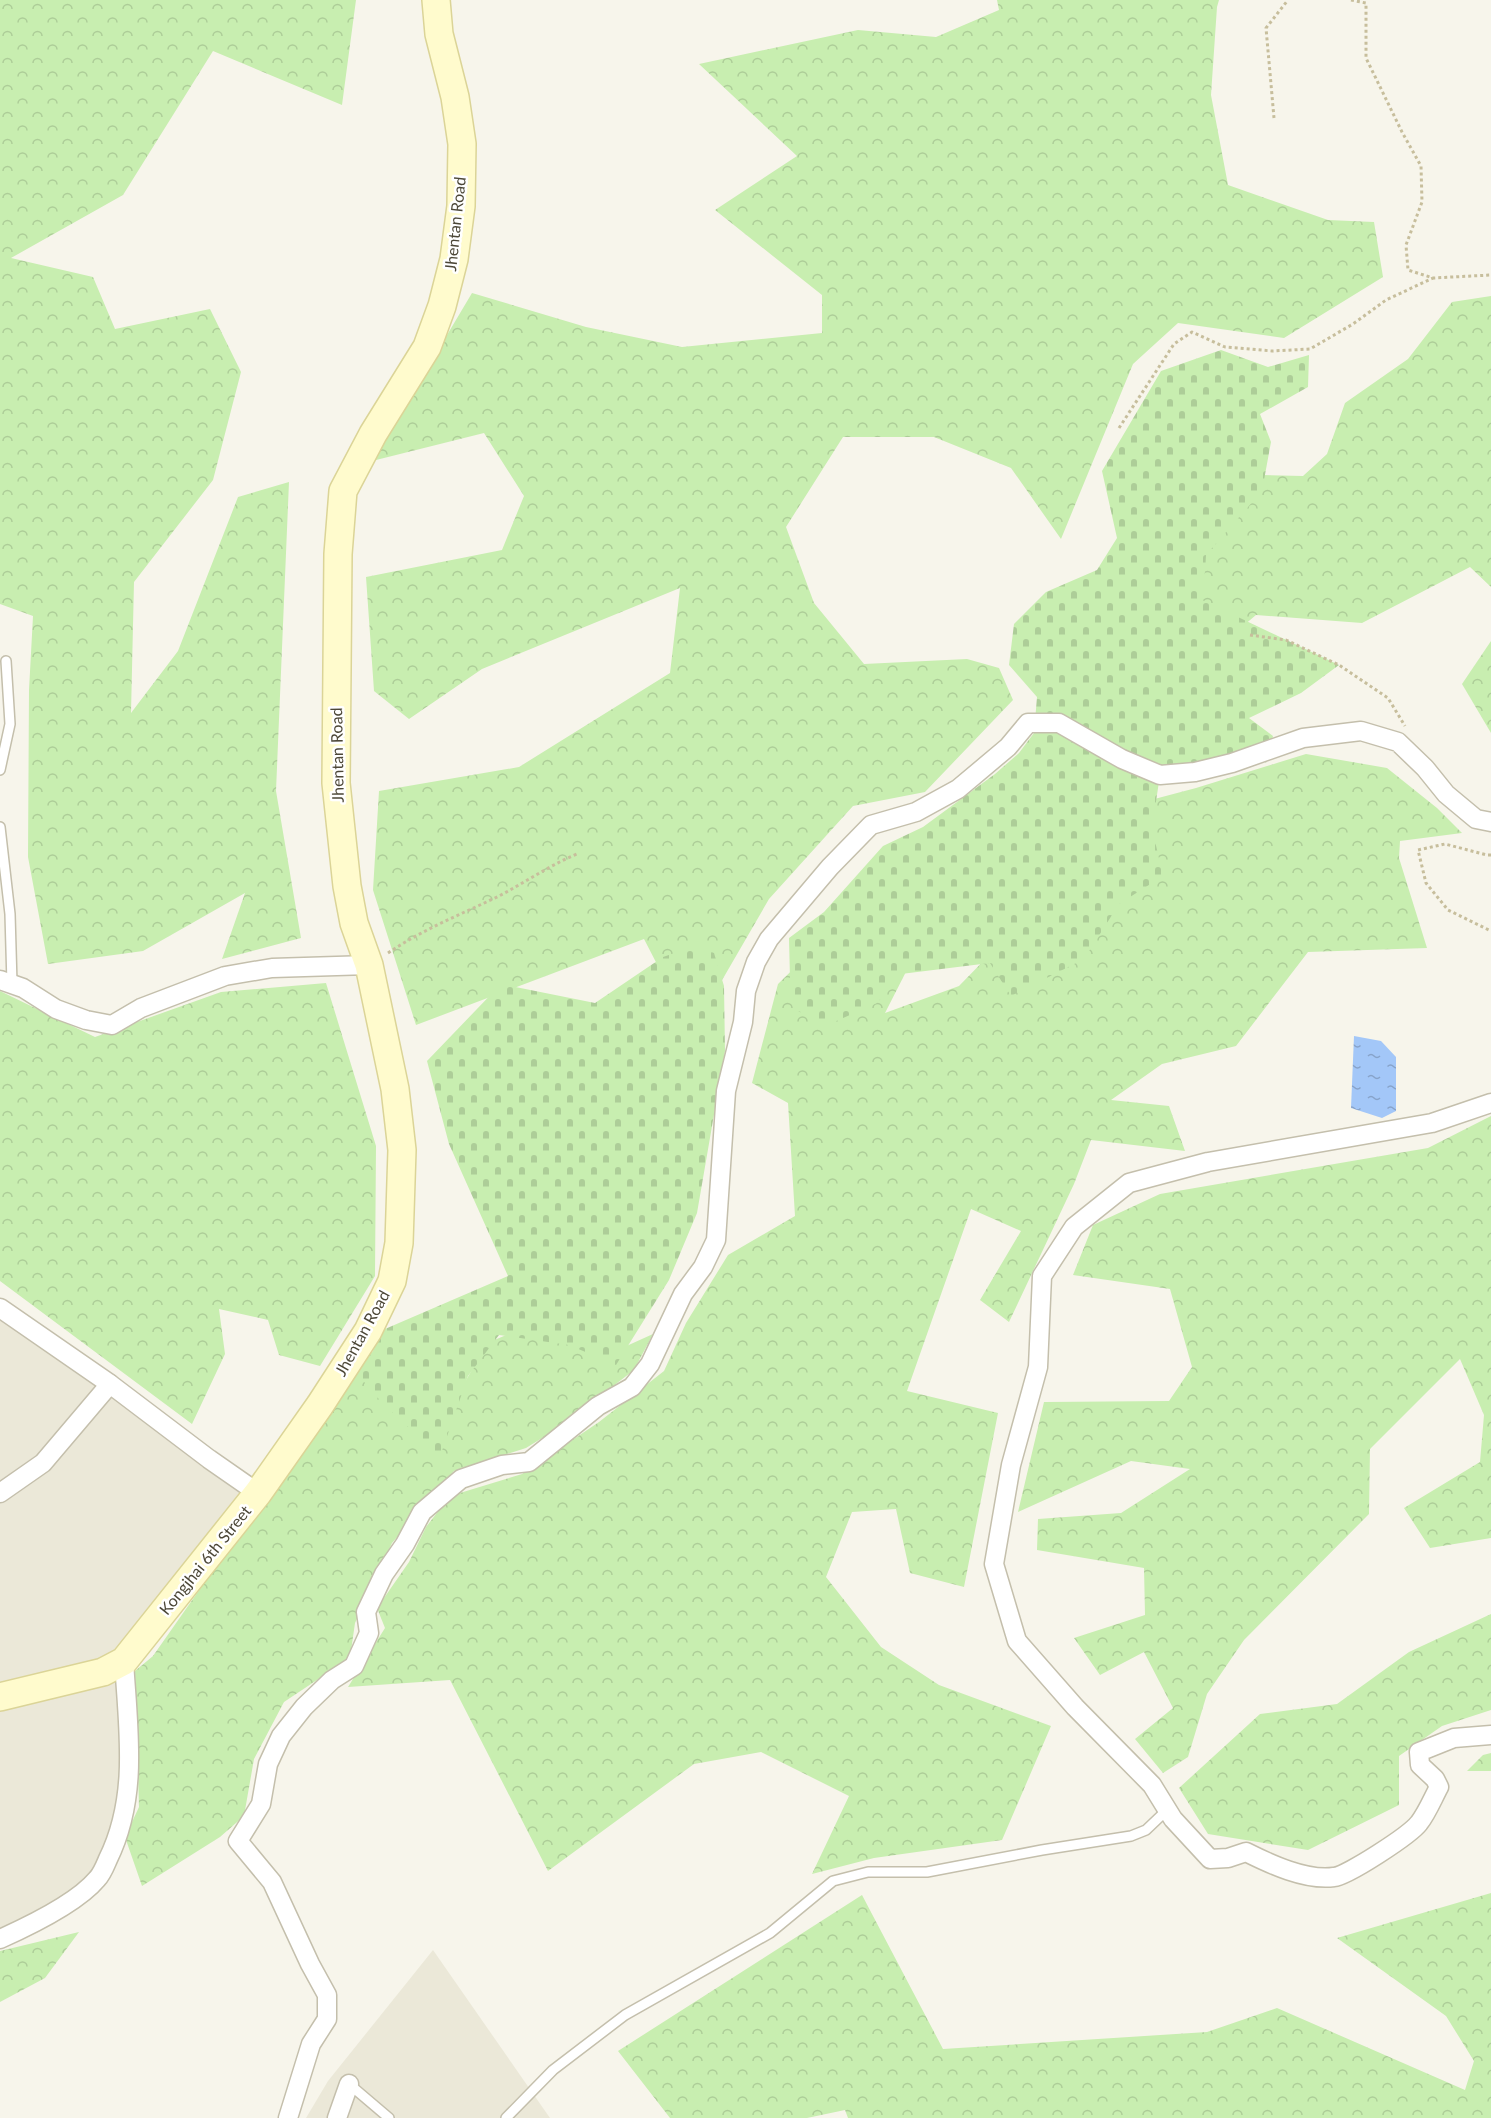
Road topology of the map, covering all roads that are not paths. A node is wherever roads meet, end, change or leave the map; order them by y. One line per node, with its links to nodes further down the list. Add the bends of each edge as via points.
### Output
1 (436, 0): 6 (street, Jhentan Road, via 439,34 462,144 461,206 454,259 427,347 373,434 344,491 338,554 336,783 347,886 354,924)
2 (6, 661): 3 (lane, via 10,724)
3 (0, 770)
4 (1491, 822): 19 (street, via 1476,819 1446,794 1398,742 1361,731 1303,738 1233,763 1160,775 1122,759 1059,723 1028,723 1008,747 958,789 916,812 870,825 830,867 769,939 749,981 726,1092 716,1240 683,1294 650,1364 632,1387 598,1406 529,1462 502,1465 462,1479 422,1512 366,1612 369,1634 354,1666 332,1680 304,1707 281,1736 268,1764 261,1804 238,1841 272,1882 327,1995 327,2019 311,2044)
5 (0, 827): 7 (lane, via 10,914)
6 (369, 965): 7 (street, via 272,968 225,976 141,1008 112,1024 56,1009); 12 (street, Jhentan Road, via 395,1089 402,1150 399,1243 392,1281 368,1331)
7 (6, 982)
8 (1491, 1103): 16 (street, via 1432,1123 1208,1162 1129,1183 1074,1227 1042,1276 1038,1367 1011,1465 994,1564 1017,1641 1152,1785)
9 (0, 1308): 10 (street, Kongjhai 6th Street)
10 (110, 1384): 11 (street, via 43,1463); 12 (street, Kongjhai 6th Street)
11 (0, 1493)
12 (258, 1493): 13 (street, Kongjhai 6th Street)
13 (124, 1661): 14 (street, Kongjhai 6th Street, via 103,1672); 17 (street, via 128,1797 116,1844 99,1878 80,1896)
14 (0, 1697)
15 (1491, 1734): 16 (street, via 1454,1738 1419,1752 1420,1765 1439,1787 1419,1824 1335,1877 1276,1867 1246,1852 1210,1859)
16 (1167, 1810): 22 (lane, via 1146,1830 1131,1836 927,1872 868,1872 833,1881 770,1933 625,2015 553,2070)
17 (0, 1939)
18 (349, 2084): 20 (street); 21 (lane)
19 (288, 2118)
20 (337, 2118)
21 (389, 2118)
22 (506, 2118)

